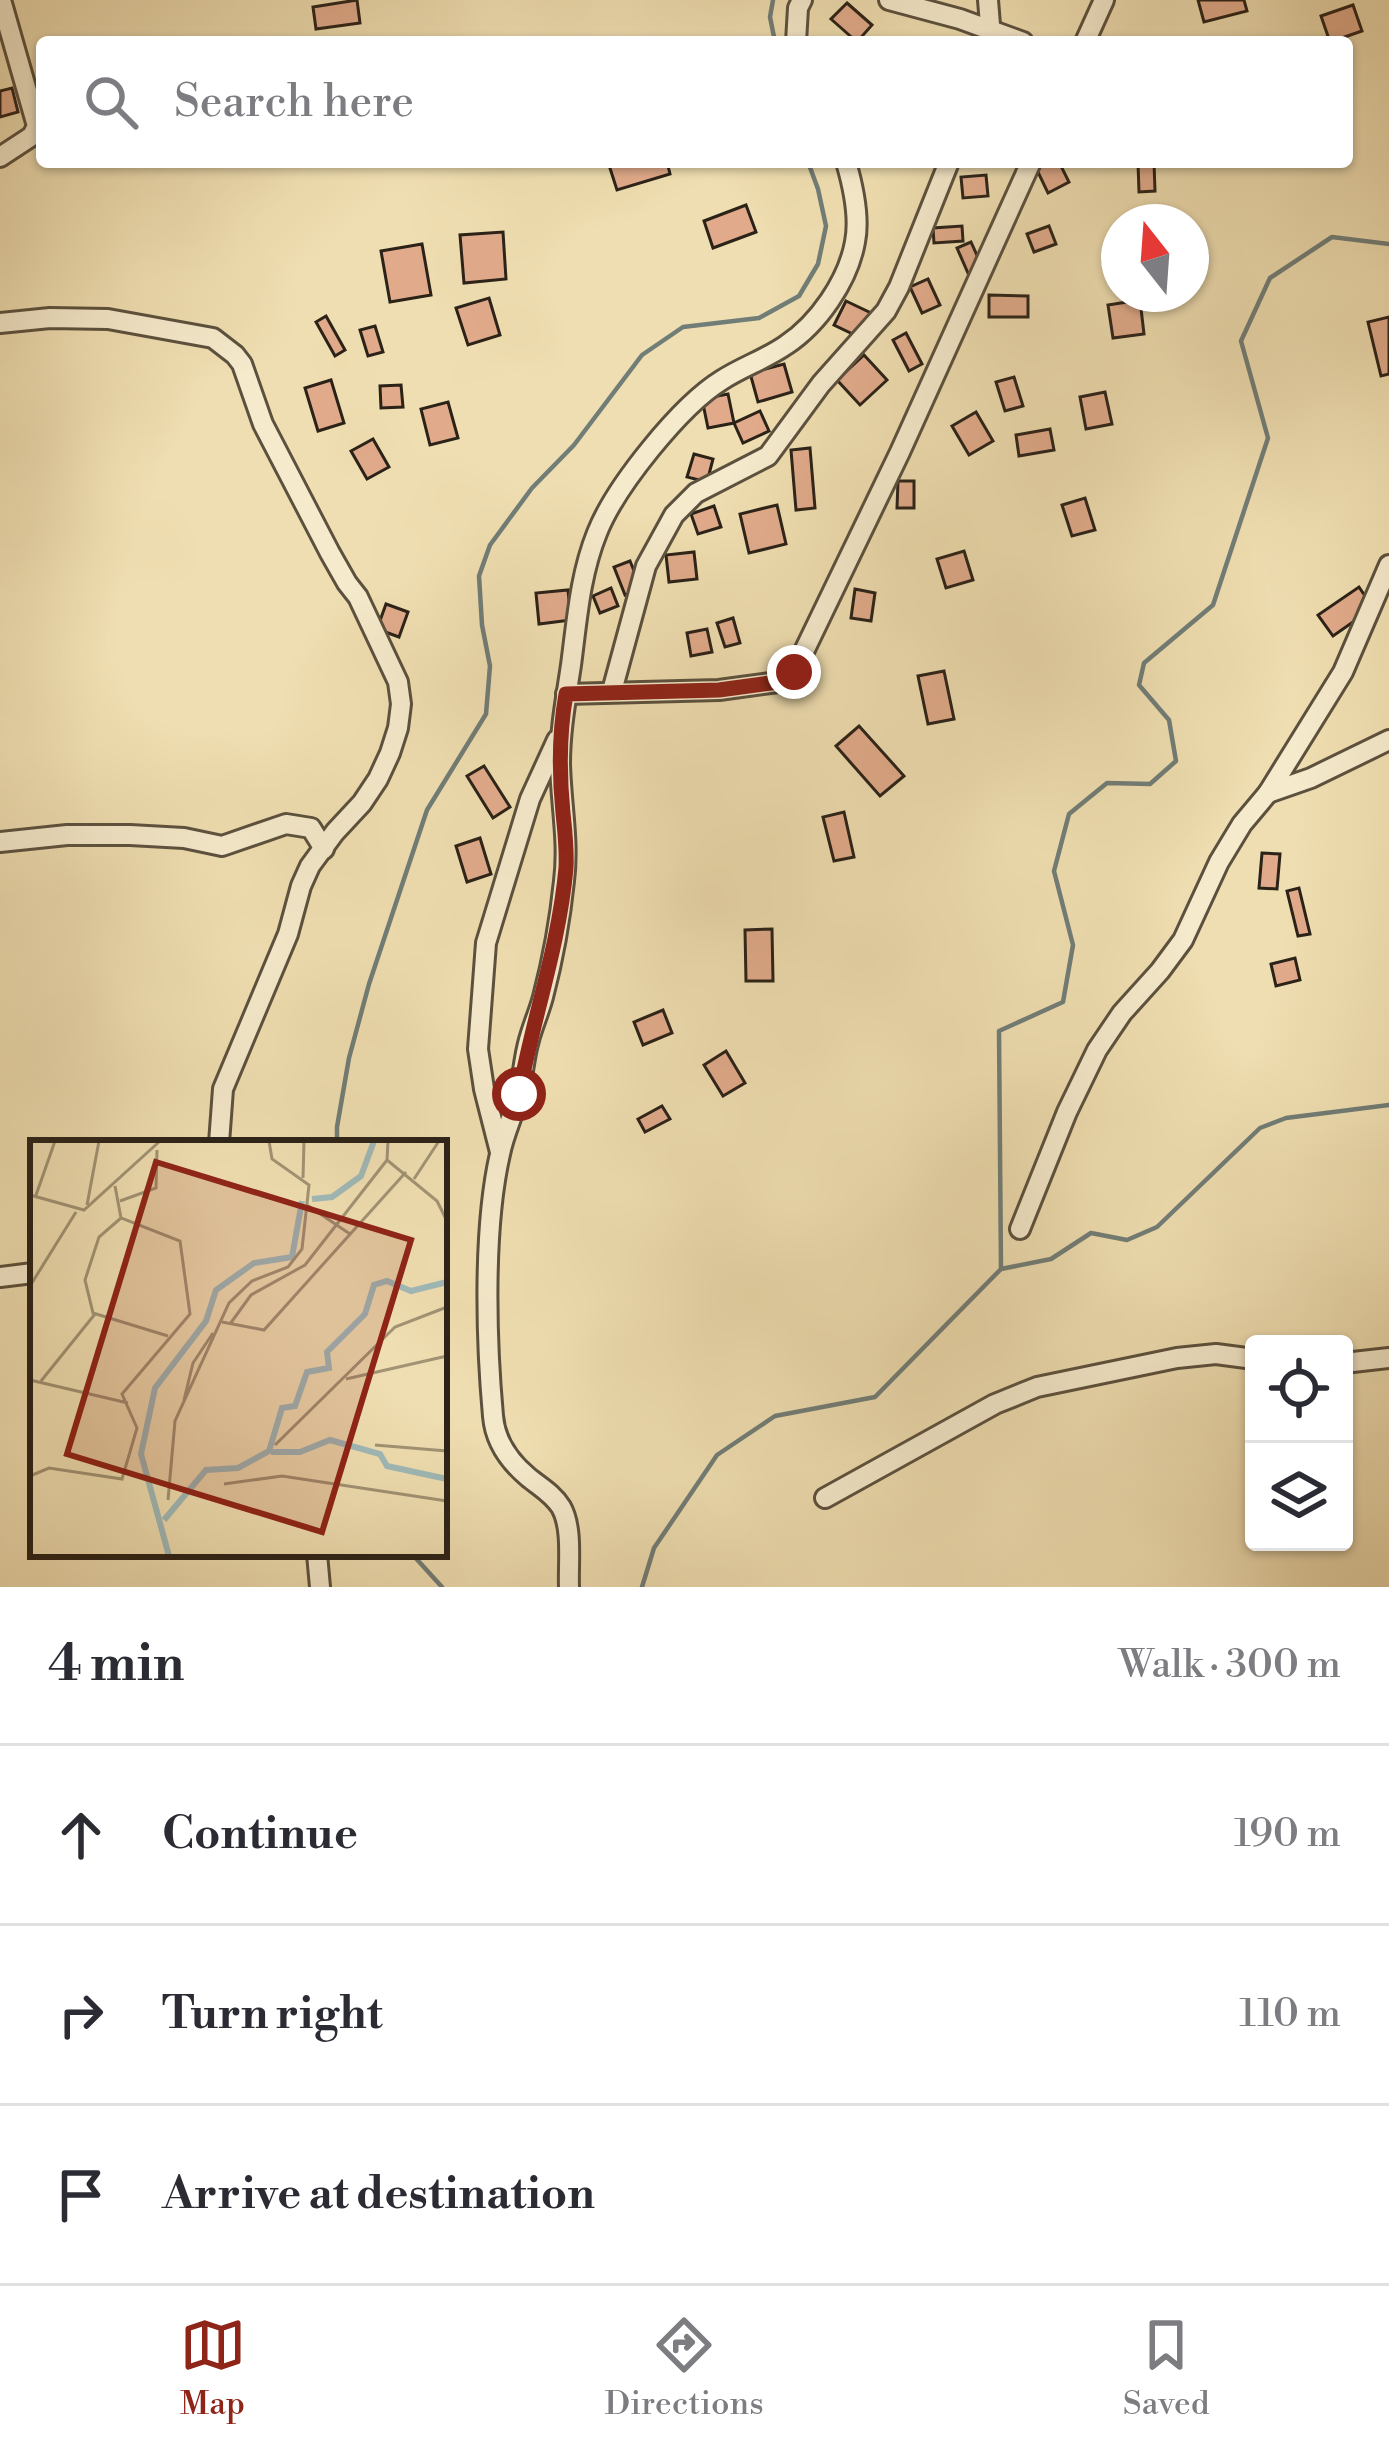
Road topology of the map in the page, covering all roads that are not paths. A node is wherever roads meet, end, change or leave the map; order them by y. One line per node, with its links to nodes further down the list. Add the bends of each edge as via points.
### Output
1 (1, 0): 9 (street)
2 (802, 0): 6 (street)
3 (889, 0): 7 (street)
4 (988, 0): 7 (street)
5 (1104, 0): 8 (street)
6 (796, 36)
7 (991, 36)
8 (1088, 36)
9 (36, 122)
10 (36, 128): 11 (street)
11 (0, 157)
12 (847, 168): 18 (street, via 856,242 814,322 694,401 597,531 579,591)
13 (947, 168): 17 (street, via 886,311 768,456 696,493 674,514 646,566)
14 (1027, 168): 17 (street, via 794,672 719,690)
15 (0, 322): 22 (street, via 80,317 140,324 213,338 242,364 263,424 398,682 390,753)
16 (1389, 565): 21 (street, via 1343,672)
17 (612, 691): 18 (street)
18 (566, 694): 19 (street)
19 (560, 734): 27 (street, via 564,884 542,1002); 27 (street, via 530,799 486,943 478,1049)
20 (1389, 740): 21 (street)
21 (1268, 793): 28 (street, via 1231,843 1183,940 1097,1051)
22 (350, 817): 23 (street); 25 (street)
23 (306, 825): 24 (street, via 274,826 222,846 130,835); 25 (street)
24 (0, 842)
25 (324, 849): 26 (street, via 301,886 224,1089)
26 (219, 1140)
27 (500, 1152): 37 (street, via 489,1259 494,1424 504,1454 564,1510)
28 (1021, 1229)
29 (30, 1273): 30 (street)
30 (0, 1277)
31 (1245, 1358): 34 (street, via 1177,1358 1037,1387)
32 (1389, 1358): 33 (street)
33 (1353, 1362)
34 (825, 1498)
35 (317, 1557): 36 (street)
36 (320, 1587)
37 (569, 1587)

